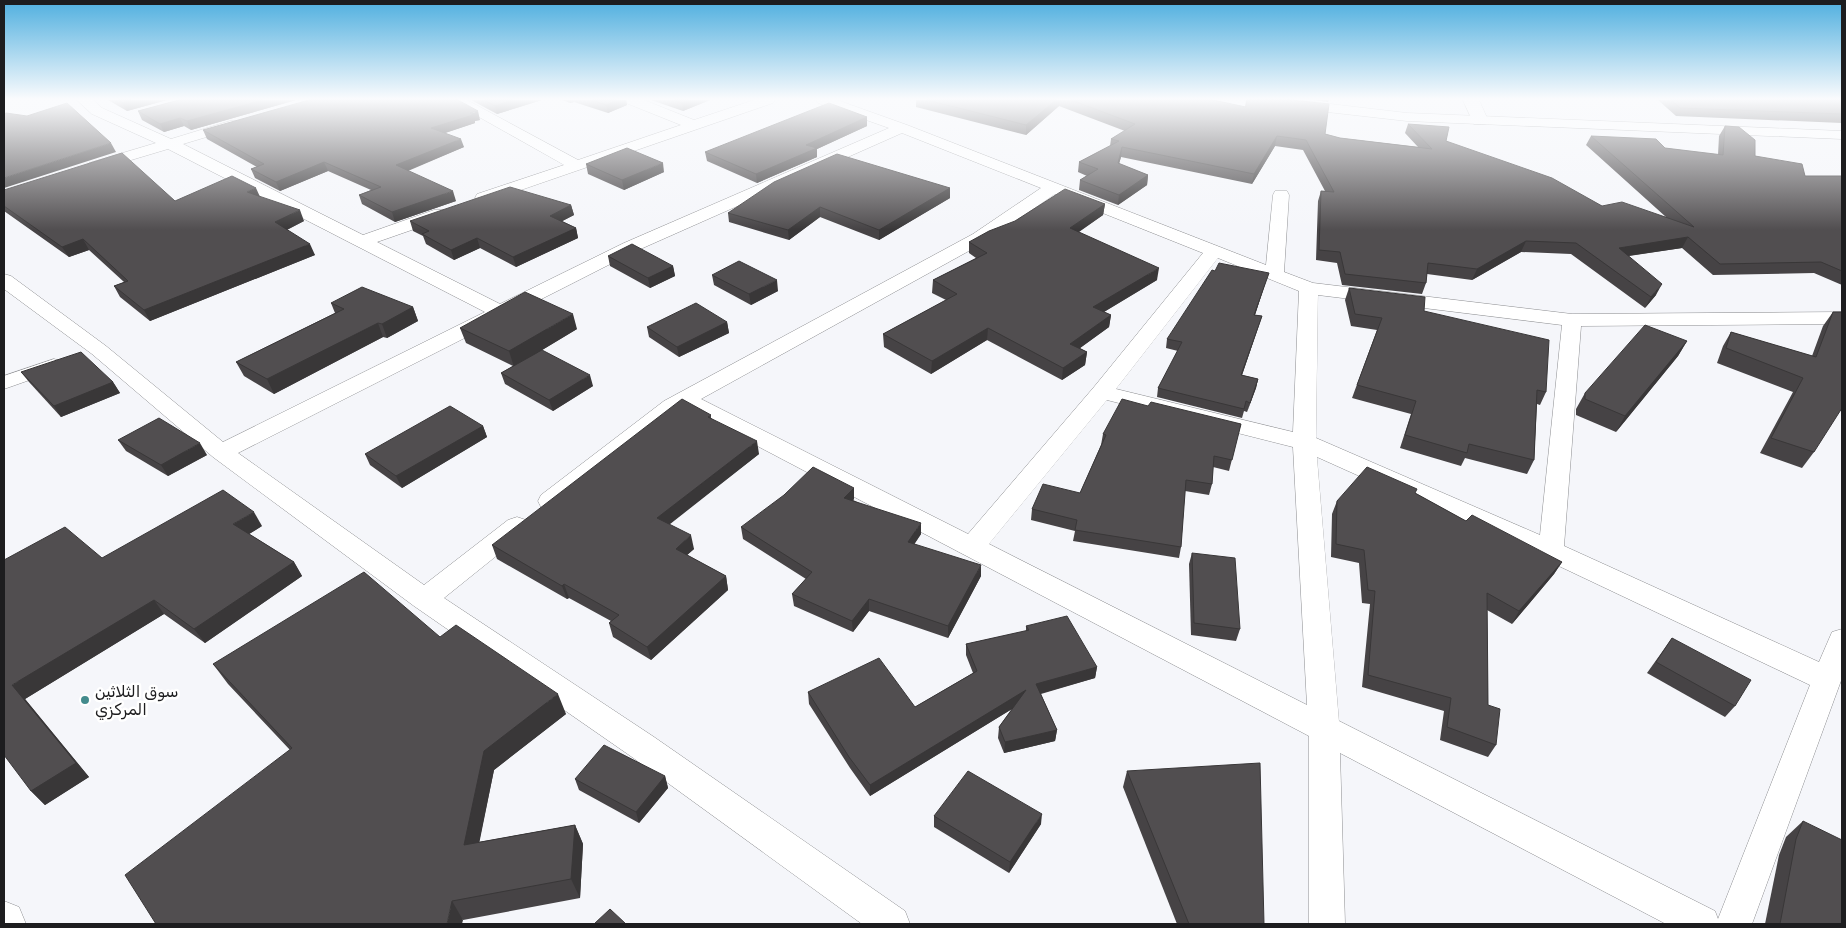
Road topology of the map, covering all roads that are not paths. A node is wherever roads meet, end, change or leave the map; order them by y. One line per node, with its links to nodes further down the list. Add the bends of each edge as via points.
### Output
1 (167, 143): 8 (street)
2 (168, 143): 11 (street)
3 (536, 143): 7 (street)
4 (640, 143): 7 (street)
5 (867, 143): 16 (street, via 630,247)
6 (941, 143): 9 (street)
7 (576, 165): 11 (street)
8 (77, 172)
9 (1053, 188): 12 (street); 22 (street, via 979,238)
10 (1281, 194): 13 (street)
11 (361, 242): 16 (street)
12 (1214, 250): 13 (street); 21 (street)
13 (1274, 274): 15 (street)
14 (4, 280): 19 (street)
15 (1309, 288): 18 (street); 23 (street)
16 (500, 312): 24 (street)
17 (1842, 318): 18 (street)
18 (1572, 320): 26 (street)
19 (98, 350): 20 (street); 24 (street)
20 (4, 383)
21 (1102, 392): 23 (street); 25 (street)
22 (684, 399): 25 (street); 27 (street)
23 (1304, 442): 26 (street); 30 (street)
24 (221, 452): 27 (street)
25 (972, 548): 30 (street)
26 (1551, 551): 29 (street)
27 (424, 599): 31 (street, via 644,747)
28 (1842, 640): 29 (street)
29 (1827, 679): 34 (street)
30 (1324, 730): 32 (street); 33 (street)
31 (892, 924)
32 (1327, 924)
33 (1702, 924)
34 (1734, 924)

